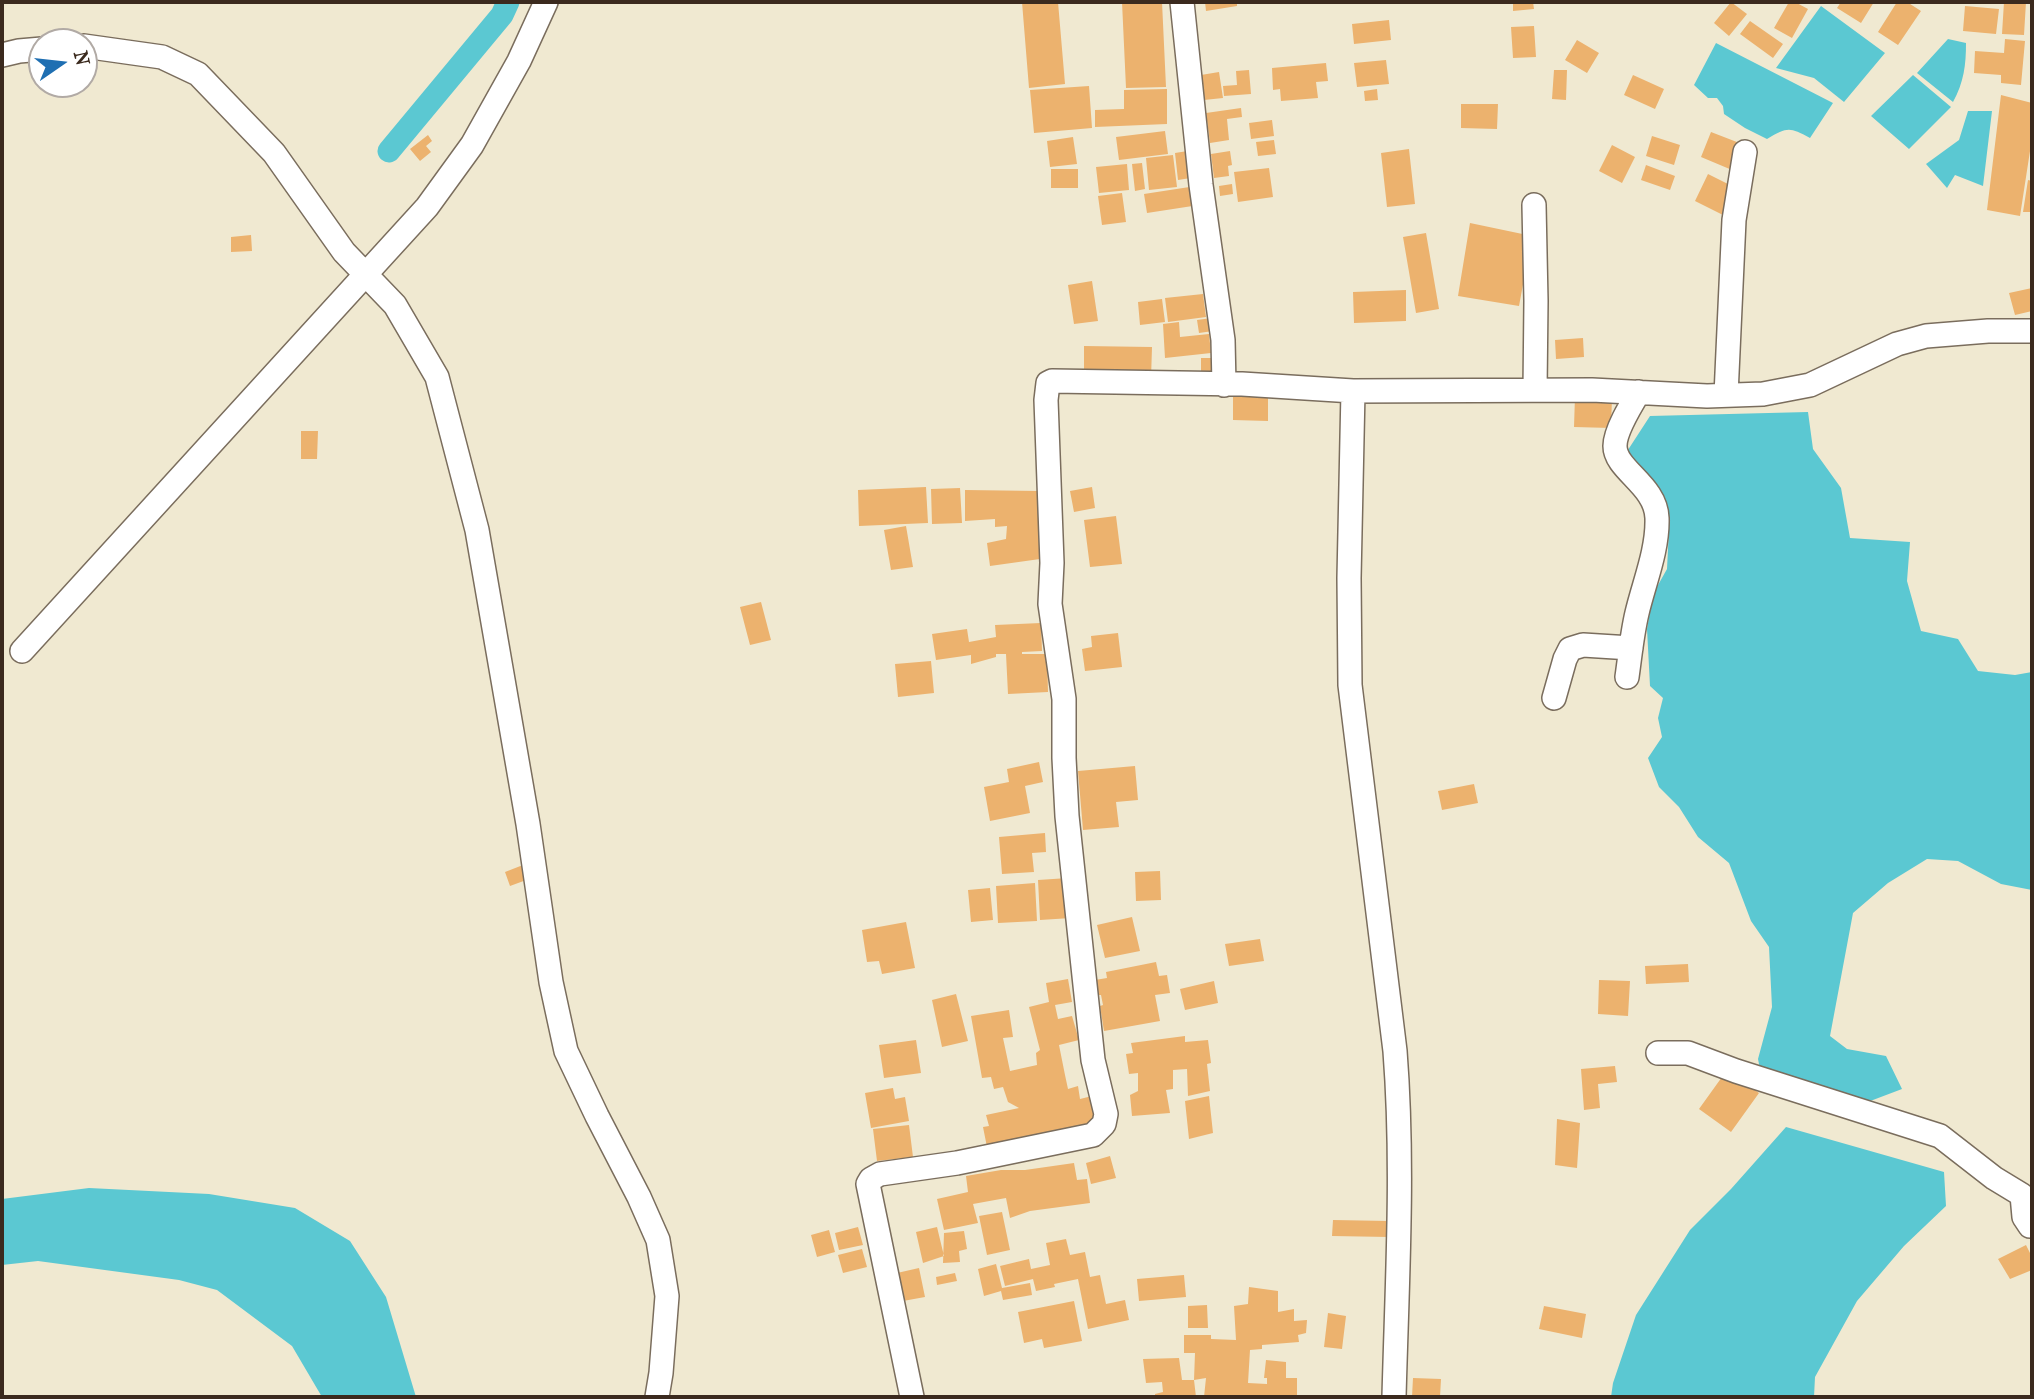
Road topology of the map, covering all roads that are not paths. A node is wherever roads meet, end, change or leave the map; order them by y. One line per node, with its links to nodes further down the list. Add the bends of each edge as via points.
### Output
1 (546, 2): 8 (street, via 472,145 427,207)
2 (1182, 2): 10 (street, via 1223,340)
3 (98, 48): 8 (street, via 162,57 198,74 274,153 344,252)
4 (28, 50): 5 (street)
5 (2, 55)
6 (1745, 152): 13 (street, via 1734,219)
7 (1534, 205): 11 (street)
8 (365, 274): 16 (street); 21 (street, via 394,305 438,377 477,530 566,1051 658,1240 667,1296)
9 (2032, 331): 13 (street, via 1926,336 1897,344 1810,385)
10 (1224, 385): 12 (street); 22 (street, via 1048,383 1050,604 1064,699 1068,816 1093,1060 1106,1114 1104,1124 1093,1135 871,1179 868,1184)
11 (1535, 390): 12 (street); 14 (street)
12 (1353, 391): 23 (street, via 1350,685 1399,1100 1401,1211)
13 (1726, 395): 14 (street)
14 (1635, 399): 15 (street, via 1615,444 1619,460 1645,488 1657,519)
15 (1631, 648): 17 (street); 18 (street, via 1583,645 1570,649)
16 (22, 651)
17 (1627, 677)
18 (1554, 698)
19 (1658, 1053): 20 (street, via 1688,1053 1940,1136 2022,1195 2024,1217)
20 (2032, 1226)
21 (657, 1397)
22 (912, 1397)
23 (1394, 1397)

